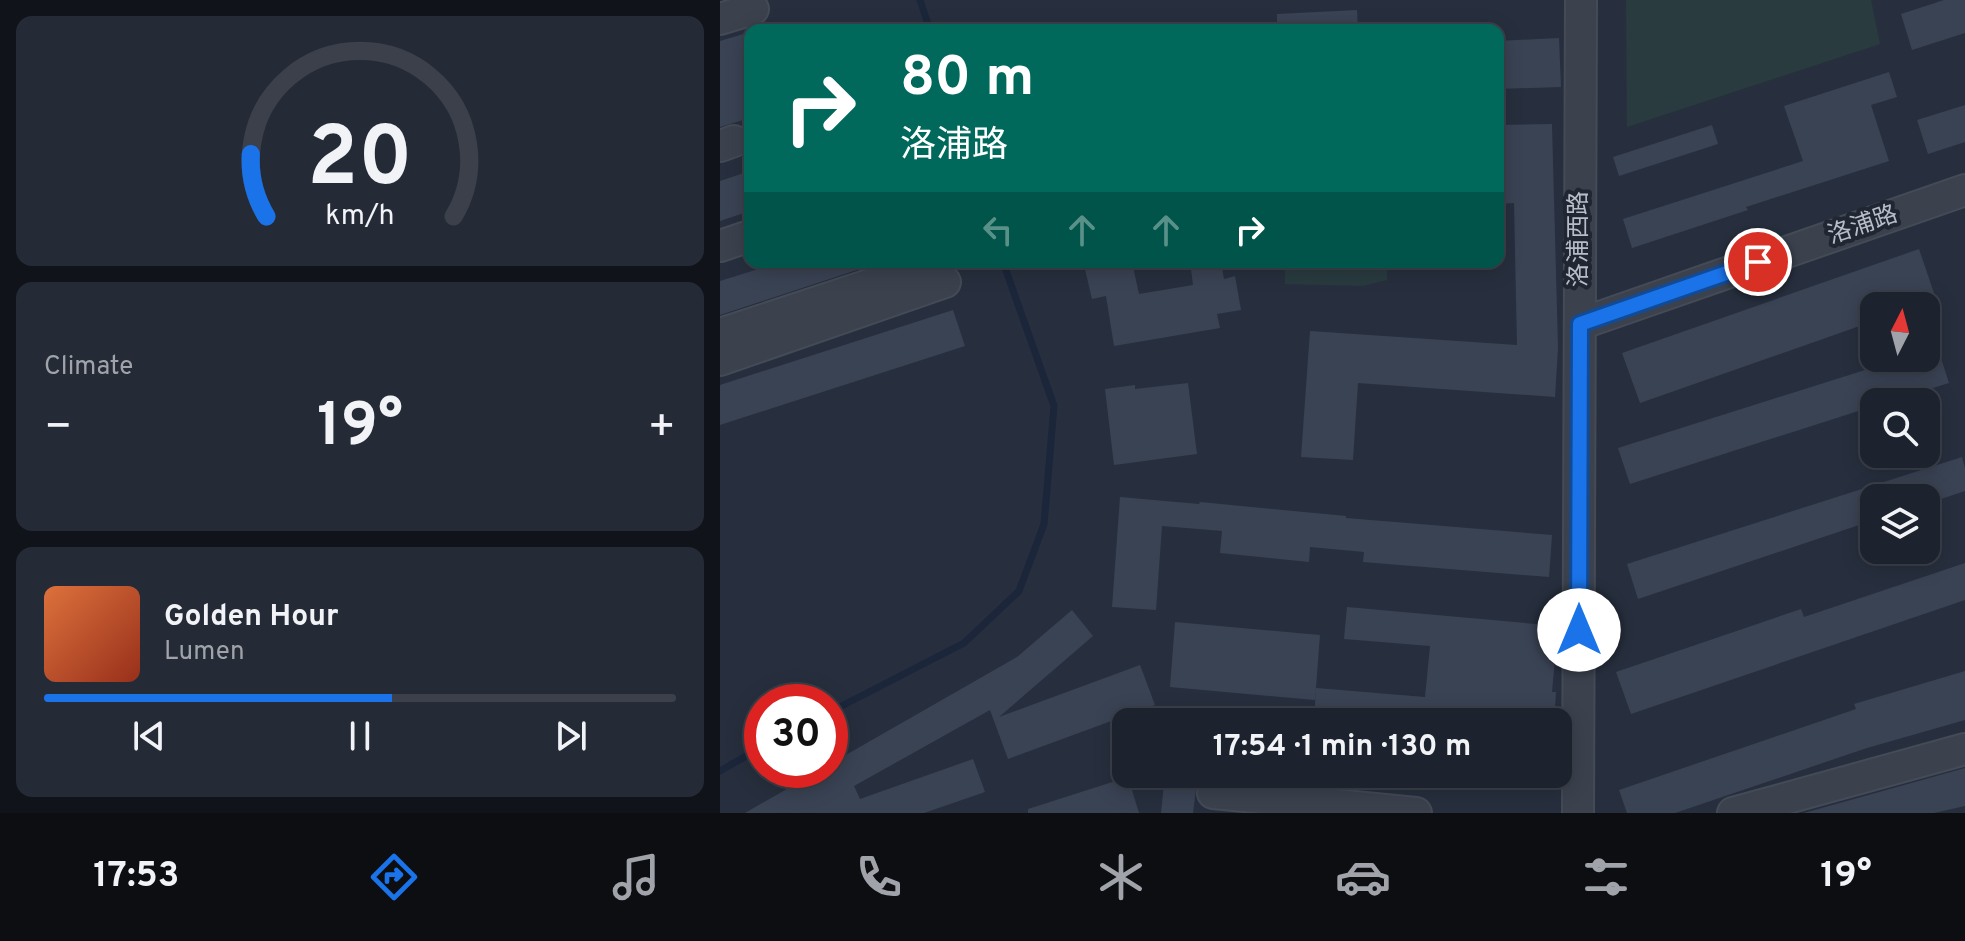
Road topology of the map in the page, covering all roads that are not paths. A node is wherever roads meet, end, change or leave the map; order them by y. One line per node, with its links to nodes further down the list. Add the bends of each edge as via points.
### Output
1 (1581, 0): 8 (street, 洛浦西路)
2 (753, 9): 3 (street)
3 (720, 19)
4 (1965, 190): 8 (street, 洛浦路)
5 (744, 238): 6 (street)
6 (720, 246)
7 (942, 272): 9 (street); 10 (street)
8 (1580, 324): 14 (street, 洛浦西路)
9 (720, 334)
10 (720, 360)
11 (1965, 749): 15 (street)
12 (1213, 793): 13 (street)
13 (1416, 813)
14 (1578, 813)
15 (1733, 813)

